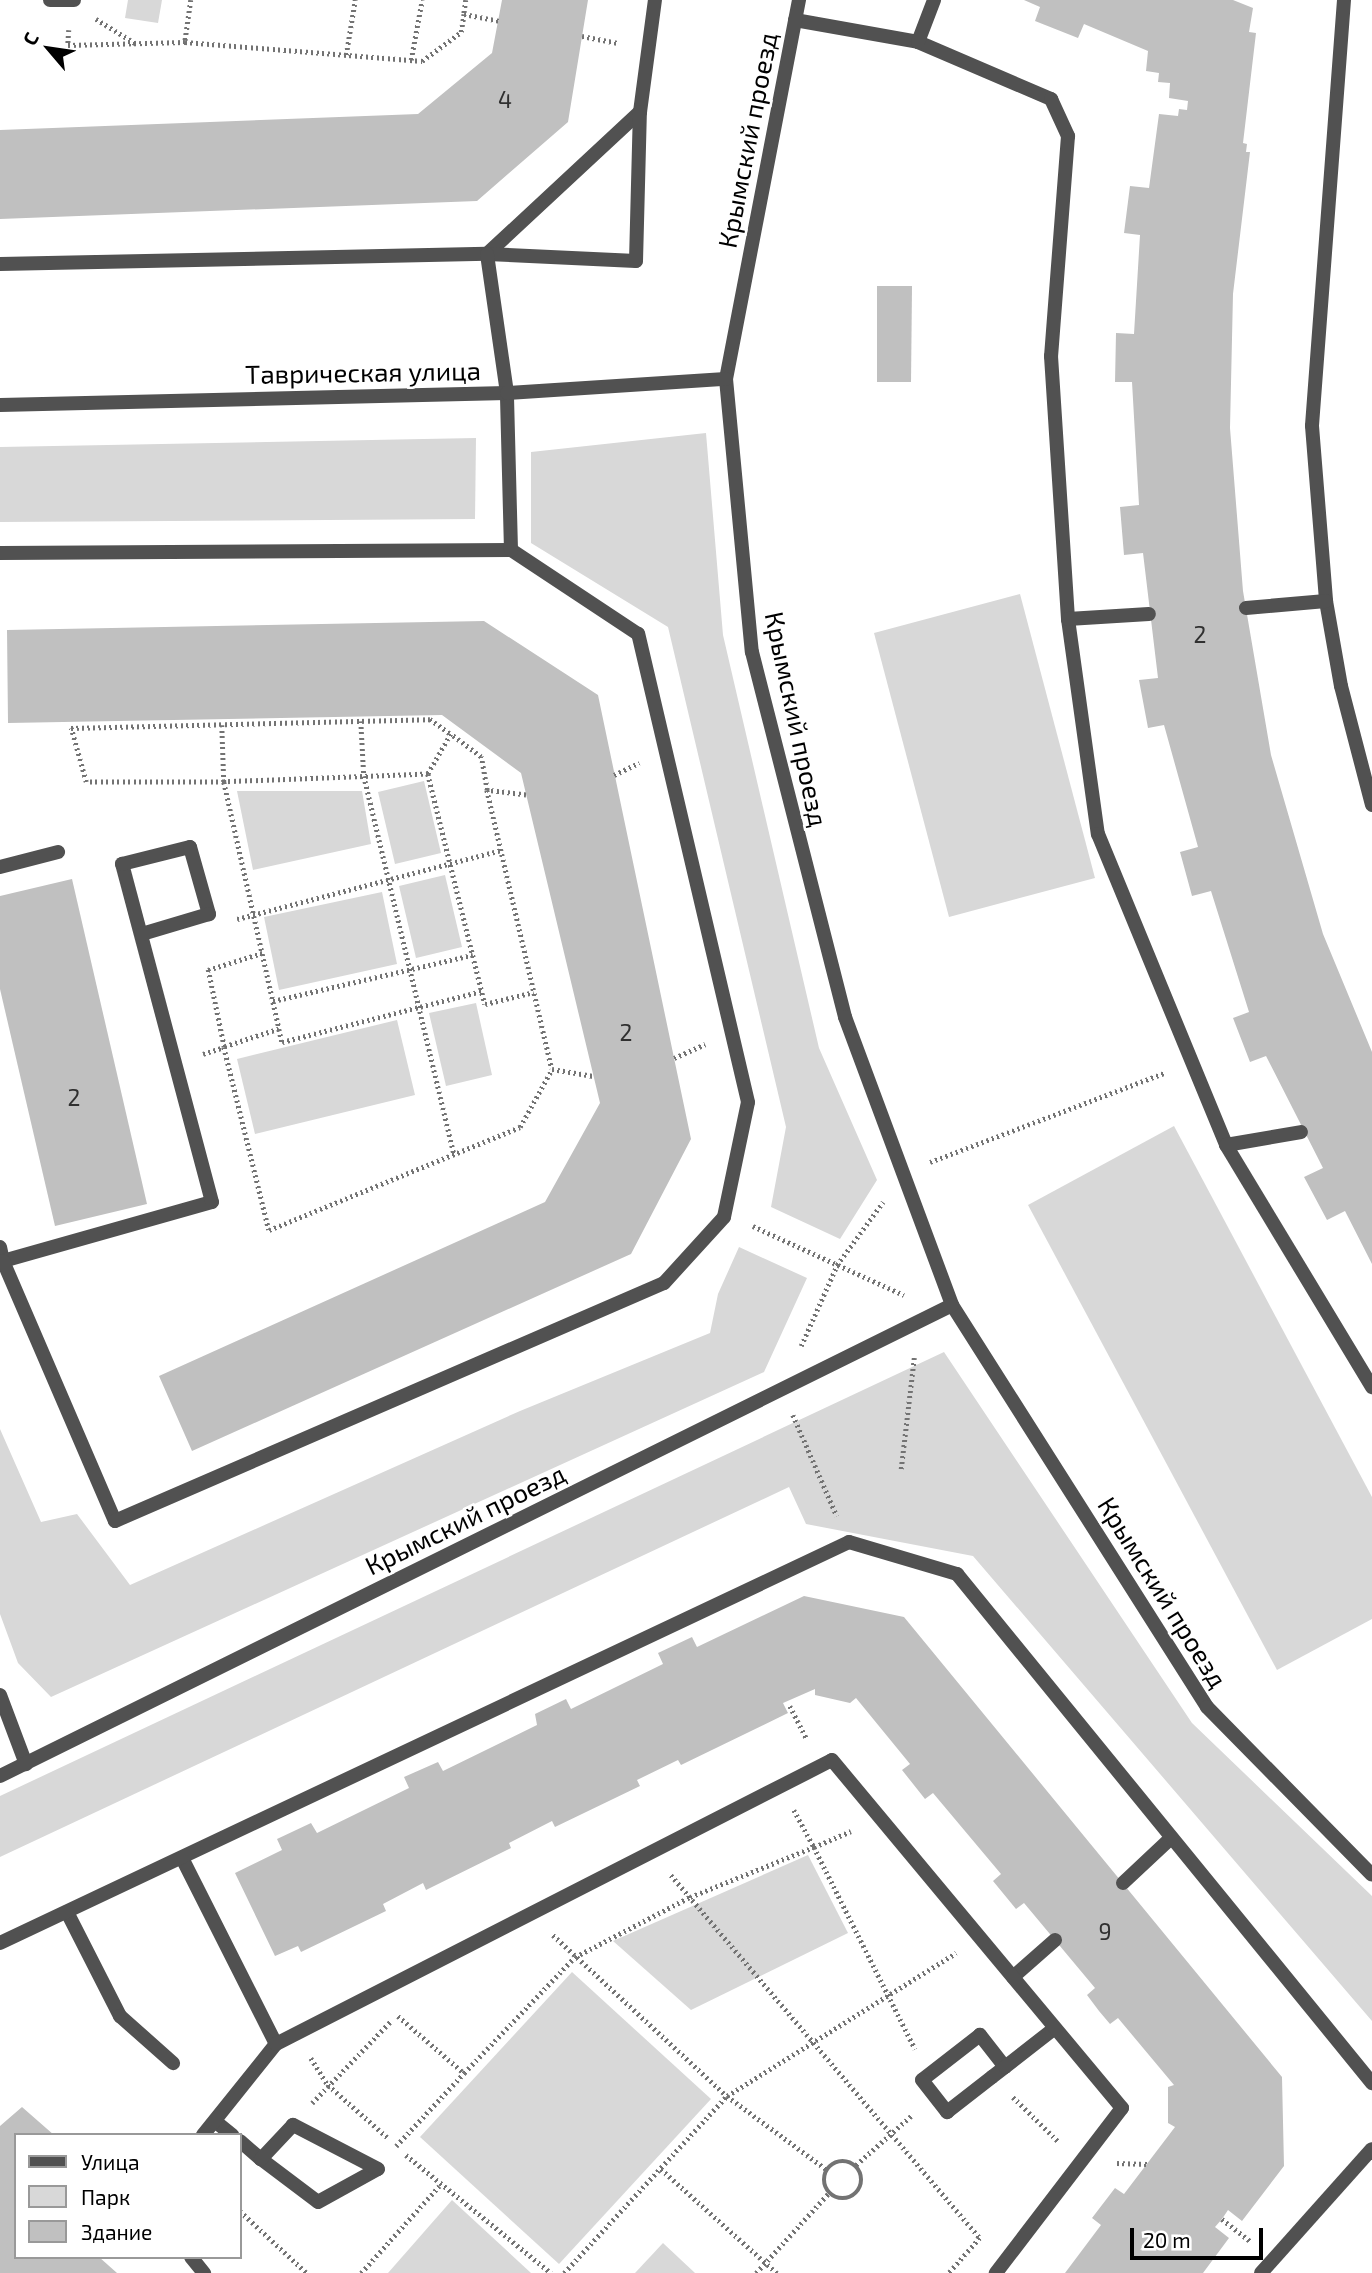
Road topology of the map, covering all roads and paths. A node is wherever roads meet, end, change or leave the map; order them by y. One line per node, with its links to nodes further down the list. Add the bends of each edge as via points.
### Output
1 (50, 0): 10 (street)
2 (191, 0): 15 (path)
3 (355, 0): 19 (path)
4 (422, 0): 20 (path)
5 (467, 0): 11 (path)
6 (655, 0): 18 (street)
7 (799, 0): 12 (street, Крымский проезд)
8 (934, 0): 16 (street)
9 (1343, 0): 29 (street, via 1312,426)
10 (73, 1): 17 (path); 17 (path, via 68,45)
11 (464, 14): 13 (path); 20 (path, via 461,33 422,61)
12 (795, 20): 16 (street); 24 (street, Крымский проезд)
13 (499, 21)
14 (582, 36): 18 (path)
15 (185, 42): 17 (path); 19 (path)
16 (918, 42): 32 (street, via 1051,99 1068,136 1051,356)
17 (135, 43)
18 (649, 48): 21 (street)
19 (346, 55): 20 (path)
20 (411, 60)
21 (640, 112): 22 (street); 22 (street, via 636,261)
22 (487, 254): 23 (street); 25 (street)
23 (0, 264)
24 (726, 379): 25 (street, Таврическая улица); 66 (street, Крымский проезд, via 752,652 808,887 845,1017)
25 (507, 393): 26 (street, Таврическая улица); 27 (street)
26 (0, 405)
27 (510, 550): 28 (street); 65 (street, via 638,634 748,1102 724,1217 664,1283 115,1521)
28 (0, 553)
29 (1326, 601): 30 (street); 41 (street, via 1341,686)
30 (1246, 608)
31 (1149, 614): 32 (street)
32 (1068, 619): 63 (street, via 1098,834)
33 (360, 721): 34 (path); 35 (path, via 430,719); 37 (path)
34 (222, 724): 38 (path); 38 (path, via 71,728 86,782)
35 (451, 734): 36 (path); 39 (path, via 481,757)
36 (428, 774): 37 (path); 44 (path)
37 (364, 776): 38 (path); 46 (path)
38 (224, 782): 47 (path)
39 (487, 790): 40 (path); 42 (path)
40 (526, 794)
41 (1372, 805)
42 (500, 850): 44 (path); 54 (path)
43 (58, 852): 45 (street)
44 (450, 863): 46 (path); 51 (path)
45 (0, 867)
46 (389, 879): 47 (path); 52 (path)
47 (253, 915): 48 (path); 50 (path)
48 (229, 921)
49 (142, 934): 49 (street, via 122,864 190,847 209,914); 59 (street)
50 (262, 953): 55 (path); 58 (path, via 208,970)
51 (473, 955): 52 (path); 53 (path)
52 (410, 970): 55 (path); 56 (path)
53 (482, 991): 54 (path, via 485,1004); 56 (path)
54 (534, 992): 60 (path)
55 (273, 1001): 57 (path)
56 (419, 1006): 57 (path, via 282,1042); 64 (path)
57 (279, 1029): 58 (path)
58 (224, 1047): 59 (path); 64 (path, via 268,1230)
59 (175, 1062): 65 (street, via 212,1202)
60 (552, 1069): 61 (path); 64 (path, via 520,1127)
61 (593, 1076)
62 (1301, 1132): 63 (street)
63 (1226, 1145): 67 (street)
64 (454, 1154)
65 (1, 1257)
66 (952, 1305): 69 (street, Крымский проезд); 77 (street, Крымский проезд, via 1207,1707)
67 (1372, 1388)
68 (0, 1695): 69 (street)
69 (26, 1764): 70 (street, Крымский проезд)
70 (0, 1776)
71 (781, 1786): 72 (street, via 832,1760); 74 (path); 75 (street)
72 (881, 1818): 74 (path); 82 (street)
73 (1170, 1840): 76 (street, via 957,1574 849,1542); 78 (street); 98 (street)
74 (814, 1847): 79 (path); 88 (path)
75 (652, 1852): 79 (path); 81 (street)
76 (182, 1858): 80 (street); 93 (street)
77 (1372, 1875)
78 (1124, 1883)
79 (690, 1897): 85 (path); 92 (path)
80 (67, 1912): 84 (street); 94 (street, via 120,2016)
81 (531, 1913): 85 (path); 87 (street)
82 (980, 1938): 86 (street); 88 (path)
83 (1055, 1940): 86 (street)
84 (0, 1943)
85 (575, 1957): 96 (path); 101 (path)
86 (1013, 1976): 90 (street)
87 (374, 1994): 89 (path); 91 (street)
88 (888, 1996): 92 (path); 97 (path)
89 (397, 2015): 96 (path); 99 (path)
90 (1055, 2028): 95 (street); 127 (street, via 1122,2109)
91 (295, 2034): 93 (street); 99 (path)
92 (814, 2042): 101 (path); 106 (path)
93 (276, 2044): 102 (street)
94 (173, 2063)
95 (1005, 2067): 97 (street, via 981,2035); 100 (street, via 947,2112)
96 (464, 2073): 108 (path)
97 (928, 2076): 100 (street, via 922,2080)
98 (1372, 2083)
99 (328, 2085): 103 (path); 108 (path)
100 (934, 2095): 106 (path)
101 (727, 2096): 112 (path); 113 (path)
102 (216, 2122): 104 (street); 105 (street)
103 (293, 2125): 110 (street); 110 (street, via 378,2169 318,2202)
104 (205, 2133)
105 (230, 2133)
106 (892, 2133): 111 (path); 126 (path, via 980,2238)
107 (242, 2143): 110 (street)
108 (396, 2146): 114 (path)
109 (1372, 2149): 128 (street)
110 (261, 2159)
111 (856, 2165): 113 (path, via 840,2160); 115 (path, via 863,2180 859,2191 845,2200)
112 (660, 2169): 118 (path); 123 (path)
113 (826, 2169): 115 (path)
114 (439, 2186): 121 (path); 122 (path)
115 (828, 2194): 118 (path)
116 (242, 2213): 120 (path)
117 (193, 2259): 119 (street)
118 (765, 2263): 124 (path); 125 (path)
119 (204, 2273)
120 (307, 2273)
121 (361, 2273)
122 (551, 2273)
123 (565, 2273)
124 (756, 2273)
125 (777, 2273)
126 (949, 2273)
127 (996, 2273)
128 (1261, 2273)

